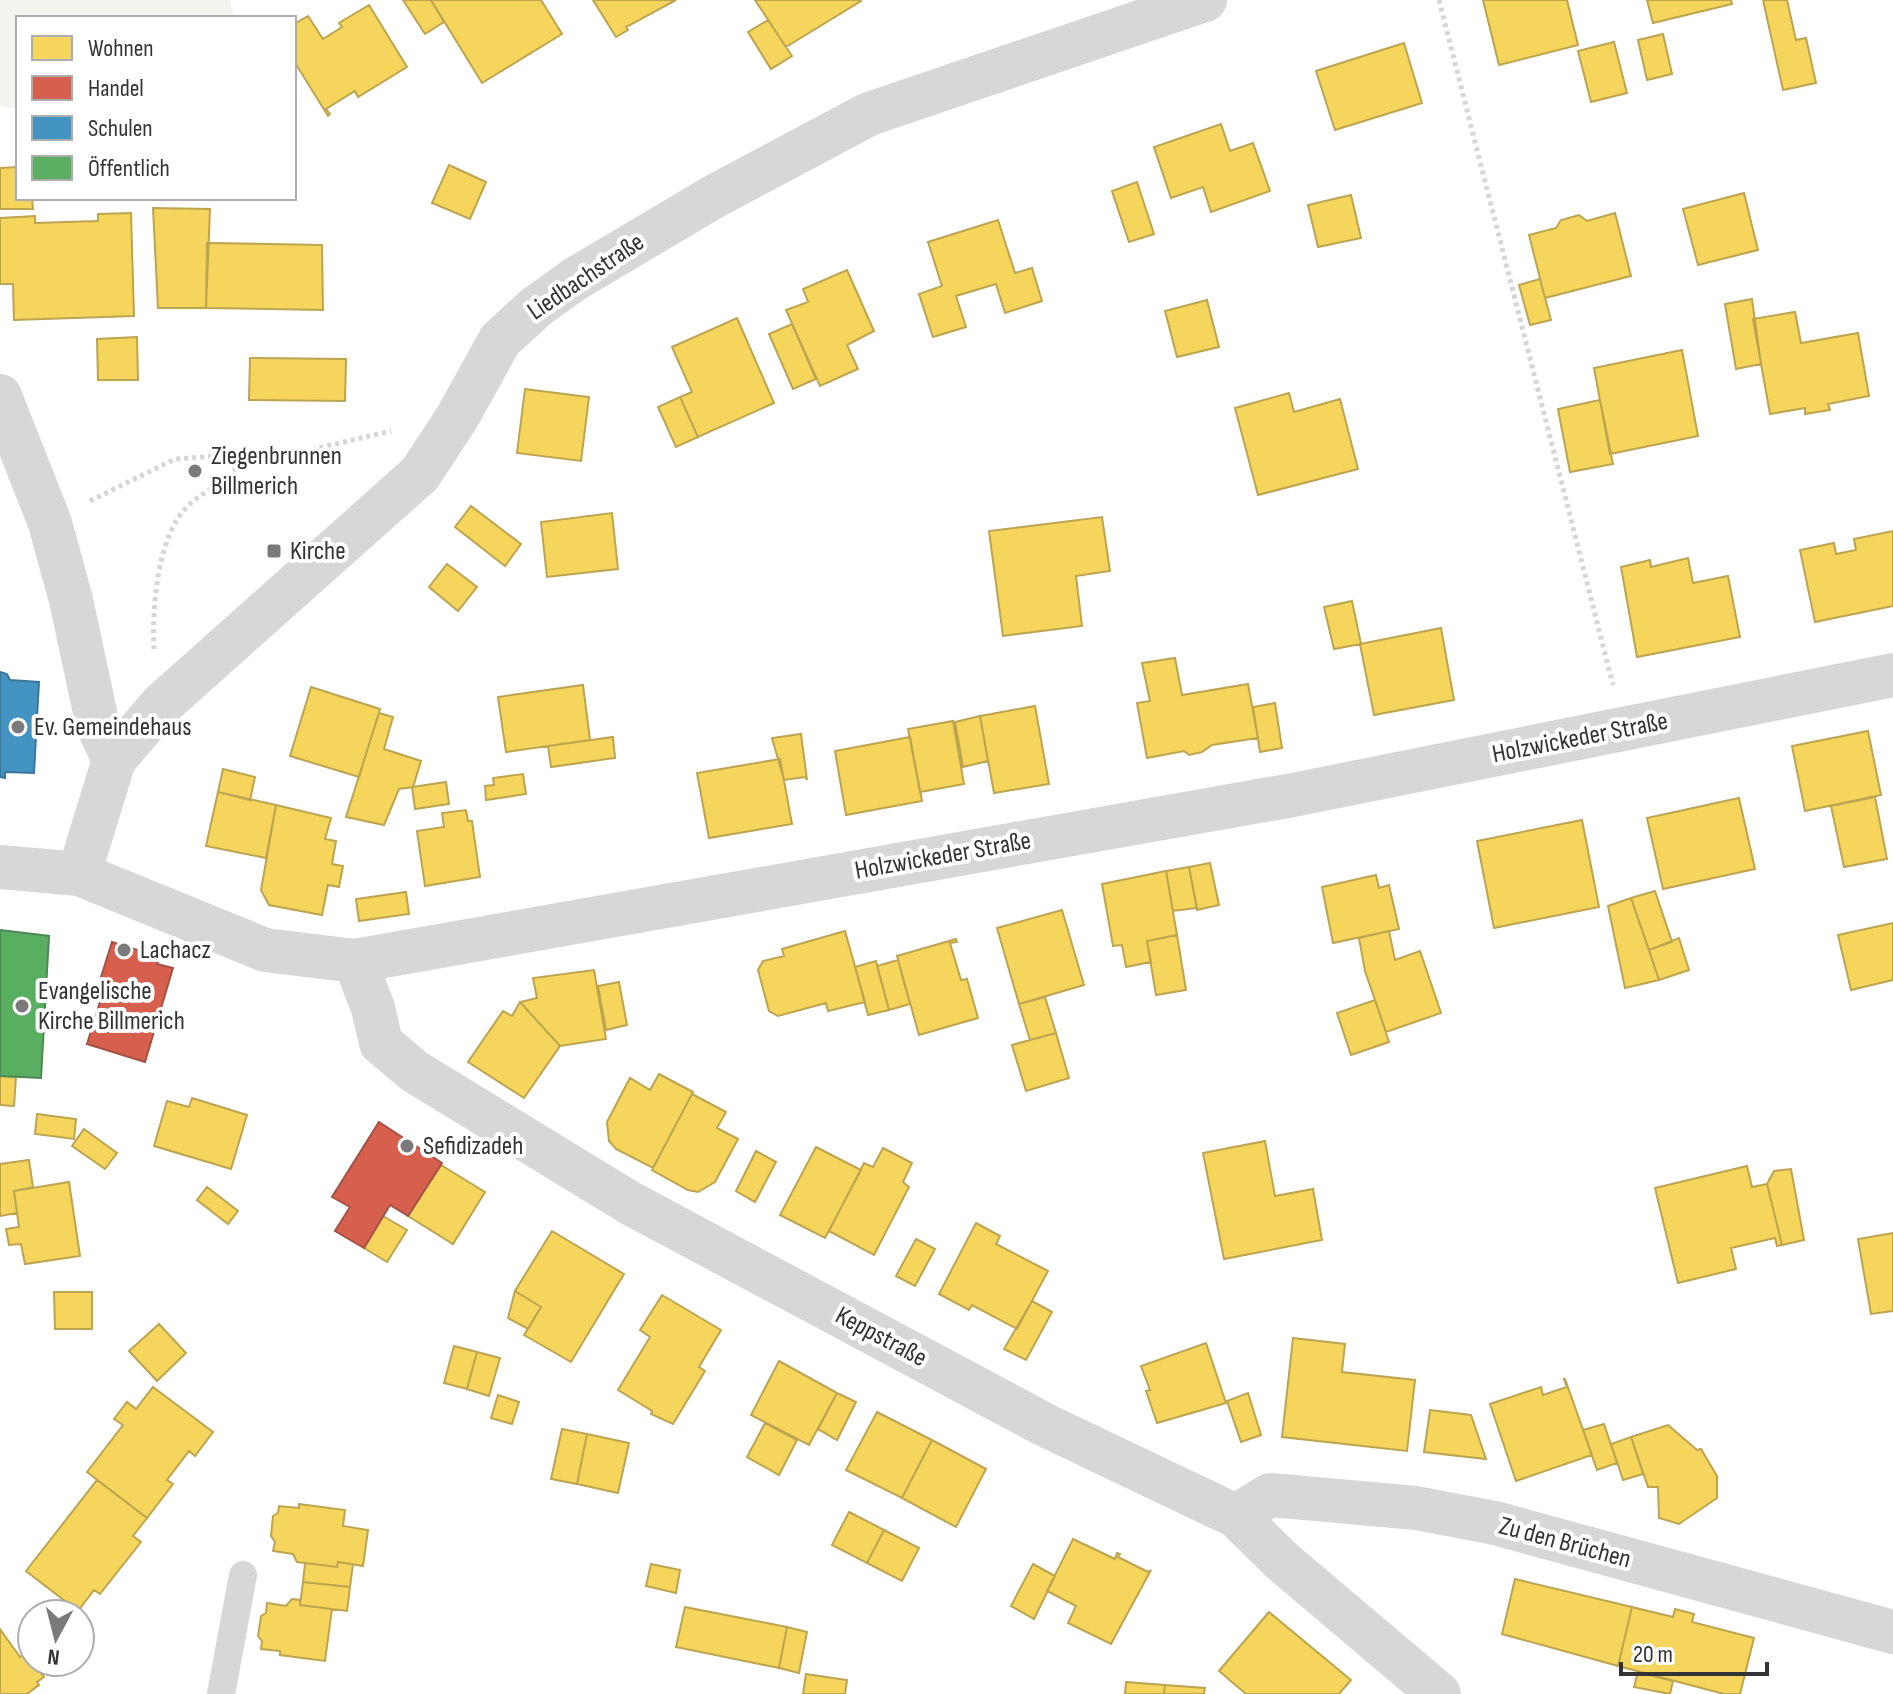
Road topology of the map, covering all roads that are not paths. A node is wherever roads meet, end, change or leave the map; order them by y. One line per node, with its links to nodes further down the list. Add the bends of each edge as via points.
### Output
1 (1205, 0): 4 (street, Liedbachstraße, via 869,114 575,279 500,340 420,474 161,705)
2 (0, 396): 4 (street, via 50,523 98,726)
3 (1893, 675): 7 (street, Holzwickeder Straße, via 1293,795)
4 (114, 760): 6 (street, Liedbachstraße)
5 (0, 867): 6 (street, Holzwickeder Straße)
6 (79, 874): 7 (street, Holzwickeder Straße, via 265,950)
7 (355, 961): 8 (street, Keppstraße, via 381,1043 414,1071 630,1203 1045,1425)
8 (1236, 1516): 10 (street, Zu den Brüchen, via 1270,1495 1416,1508 1495,1523); 12 (street, Keppstraße)
9 (243, 1575): 11 (lane)
10 (1893, 1632)
11 (221, 1694)
12 (1439, 1694)

